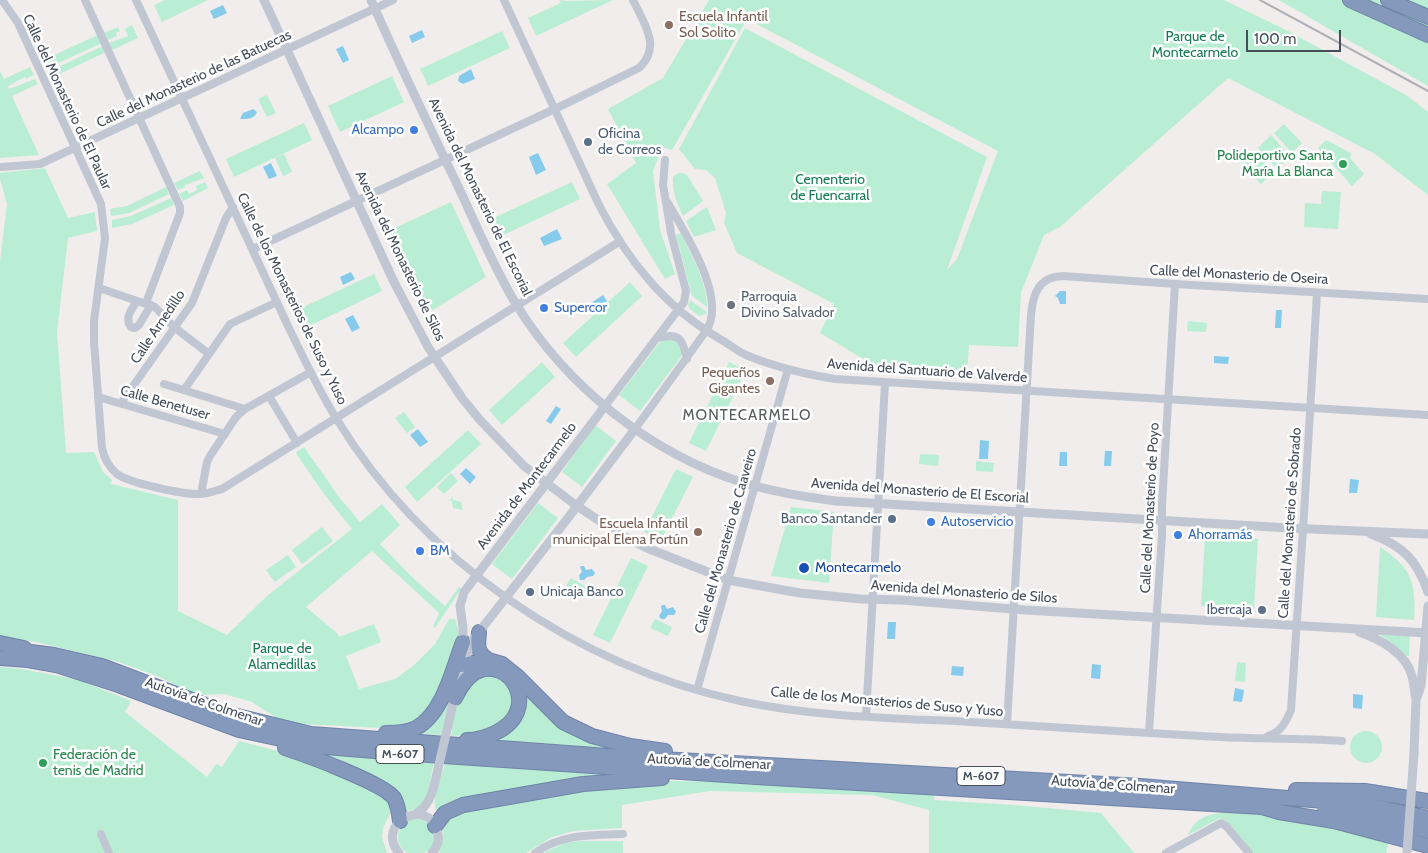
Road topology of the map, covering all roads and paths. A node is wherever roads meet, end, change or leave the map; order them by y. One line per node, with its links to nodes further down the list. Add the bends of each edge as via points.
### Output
1 (2, 0): 17 (street, Calle del Monasterio de El Paular, via 18,23)
2 (85, 0): 16 (street)
3 (136, 0): 14 (street, Calle de los Monasterios de Suso y Yuso)
4 (264, 0): 13 (street, Avenida del Monasterio de Silos)
5 (393, 0): 10 (street, Calle del Monasterio de las Batuecas)
6 (504, 0): 15 (street, Avenida del Santuario de Valverde)
7 (633, 0): 15 (street, via 650,36 651,50 646,62 631,73)
8 (1350, 0): 12 (highway)
9 (1388, 0): 11 (highway)
10 (373, 4): 13 (street, Calle del Monasterio de las Batuecas); 18 (street, Avenida del Monasterio de El Escorial)
11 (1428, 17)
12 (1428, 35)
13 (287, 49): 14 (street, Calle del Monasterio de las Batuecas); 22 (street, Avenida del Monasterio de Silos)
14 (182, 98): 16 (street, Calle del Monasterio de las Batuecas); 23 (street, Calle de los Monasterios de Suso y Yuso)
15 (555, 109): 18 (street); 24 (street, Avenida del Santuario de Valverde)
16 (140, 119): 17 (street, Calle del Monasterio de las Batuecas); 32 (street, via 180,209)
17 (76, 148): 20 (street, Calle del Monasterio de las Batuecas, via 40,164); 27 (street, Calle del Monasterio de El Paular, via 96,189 104,220)
18 (445, 160): 22 (street); 33 (street, Avenida del Monasterio de El Escorial)
19 (665, 160): 21 (street)
20 (1, 168)
21 (665, 196): 34 (street, via 686,291); 36 (street, via 710,287 712,313)
22 (356, 201): 25 (street); 39 (street, Avenida del Monasterio de Silos)
23 (233, 207): 25 (street, Calle de los Monasterios de Suso y Yuso); 35 (street, Calle Arnedillo, via 192,302)
24 (619, 242): 33 (street, Calle del Monasterio de El Paular); 34 (street, Avenida del Santuario de Valverde, via 648,281)
25 (253, 249): 31 (street, Calle de los Monasterios de Suso y Yuso)
26 (1175, 284): 28 (street, Calle del Monasterio de Oseira); 46 (street, Calle del Monasterio de Oseira, via 1063,276 1043,282 1033,298); 49 (street, Calle del Monasterio de Poyo)
27 (99, 288): 30 (street); 48 (street, Calle del Monasterio de El Paular, via 94,321)
28 (1317, 293): 29 (street, Calle del Monasterio de Oseira); 53 (street, Calle del Monasterio de Sobrado)
29 (1428, 299)
30 (137, 301): 32 (street); 32 (street, via 127,319 131,327 139,325)
31 (277, 302): 38 (street, via 230,324); 42 (street, Calle de los Monasterios de Suso y Yuso)
32 (148, 304): 35 (street)
33 (516, 305): 39 (street, Calle del Monasterio de El Paular); 51 (street, Avenida del Monasterio de El Escorial, via 557,360)
34 (679, 310): 36 (street, Avenida del Santuario de Valverde); 37 (street, Avenida de Montecarmelo)
35 (174, 327): 38 (street); 50 (street, Calle Arnedillo)
36 (706, 331): 40 (street, Avenida de Montecarmelo); 41 (street, Avenida del Santuario de Valverde, via 744,354)
37 (658, 338): 40 (street, via 676,336 681,340); 51 (street, Avenida de Montecarmelo)
38 (209, 354): 45 (street)
39 (434, 357): 55 (street, Calle del Monasterio de El Paular); 59 (street, Avenida del Monasterio de Silos, via 480,420)
40 (687, 359): 56 (street, Avenida de Montecarmelo)
41 (788, 369): 43 (street, Avenida del Santuario de Valverde, via 835,379); 60 (street, Calle del Monasterio de Caaveiro)
42 (311, 372): 47 (street); 55 (street, Calle de los Monasterios de Suso y Yuso)
43 (885, 383): 46 (street, Avenida del Santuario de Valverde); 62 (street)
44 (164, 384): 45 (street)
45 (184, 390): 52 (street)
46 (1026, 390): 49 (street, Avenida del Santuario de Valverde); 64 (street)
47 (269, 396): 52 (street); 58 (street)
48 (98, 397): 50 (street, Calle Benetuser); 61 (street, Calle del Monasterio de El Paular, via 102,448 112,470 130,480)
49 (1168, 399): 53 (street, Avenida del Santuario de Valverde); 65 (street, Calle del Monasterio de Poyo)
50 (121, 403): 57 (street, Calle Benetuser)
51 (605, 406): 56 (street, Avenida del Monasterio de El Escorial); 59 (street, Avenida de Montecarmelo)
52 (245, 409): 57 (street)
53 (1310, 409): 54 (street, Avenida del Santuario de Valverde); 66 (street, Calle del Monasterio de Sobrado)
54 (1428, 415)
55 (336, 419): 58 (street, Calle del Monasterio de El Paular); 69 (street, Calle de los Monasterios de Suso y Yuso, via 378,478 408,512)
56 (634, 429): 60 (street, Avenida del Monasterio de El Escorial, via 690,462); 63 (street, Avenida de Montecarmelo)
57 (225, 434): 61 (street, via 207,462)
58 (297, 443): 61 (street, Calle del Monasterio de El Paular, via 228,486)
59 (546, 484): 63 (street, Avenida del Monasterio de Silos); 69 (street, Avenida de Montecarmelo)
60 (754, 486): 62 (street, Avenida del Monasterio de El Escorial, via 796,496); 70 (street, Calle del Monasterio de Caaveiro)
61 (201, 494)
62 (878, 504): 64 (street, Avenida del Monasterio de El Escorial); 73 (street)
63 (577, 506): 70 (street, Avenida del Monasterio de Silos, via 647,548); 72 (street, Avenida de Montecarmelo)
64 (1019, 511): 65 (street, Avenida del Monasterio de El Escorial); 75 (street)
65 (1162, 520): 66 (street, Avenida del Monasterio de El Escorial); 76 (street, Calle del Monasterio de Poyo)
66 (1303, 529): 67 (street, Avenida del Monasterio de El Escorial); 77 (street, Calle del Monasterio de Sobrado)
67 (1361, 531): 68 (street, Avenida del Monasterio de El Escorial); 71 (street, via 1400,548 1417,566)
68 (1428, 534)
69 (477, 576): 72 (street, Calle de los Monasterios de Suso y Yuso); 81 (street, Avenida de Montecarmelo, via 460,602)
70 (728, 580): 73 (street, Avenida del Monasterio de Silos, via 800,593); 92 (street, Calle del Monasterio de Caaveiro)
71 (1428, 592)
72 (505, 597): 79 (street, Avenida de Montecarmelo); 92 (street, Calle de los Monasterios de Suso y Yuso, via 544,624 595,651)
73 (873, 599): 75 (street, Avenida del Monasterio de Silos); 95 (street)
74 (1428, 606): 80 (street)
75 (1014, 608): 76 (street, Avenida del Monasterio de Silos); 96 (street)
76 (1157, 618): 77 (street, Avenida del Monasterio de Silos); 98 (street, Calle del Monasterio de Poyo)
77 (1296, 626): 78 (street, Avenida del Monasterio de Silos); 100 (street, Calle del Monasterio de Sobrado, via 1290,710 1284,725 1274,734)
78 (1342, 628): 80 (street, Avenida del Monasterio de Silos); 94 (street, Avenida del Monasterio de Silos, via 1376,638 1391,648 1412,675)
79 (478, 632): 87 (highway, via 478,650); 90 (street, Avenida de Montecarmelo)
80 (1427, 633): 85 (street)
81 (463, 642): 90 (street, Avenida de Montecarmelo); 99 (highway, via 442,700 429,719 416,728 402,732 332,731)
82 (0, 643): 84 (highway, M-607)
83 (0, 649): 84 (highway, Autovía de Colmenar / M-607)
84 (34, 652): 99 (highway, Autovía de Colmenar / M-607, via 102,666 229,714)
85 (1426, 657): 91 (street)
86 (0, 658): 89 (highway, Autovía de Colmenar / M-607)
87 (488, 660): 90 (highway); 103 (highway, via 508,667 563,722 592,736 630,746)
88 (0, 662): 89 (highway, M-607)
89 (56, 665): 97 (highway, Autovía de Colmenar / M-607)
90 (462, 665): 93 (street, Avenida de Montecarmelo)
91 (1425, 683): 94 (street)
92 (696, 690): 95 (street, Calle de los Monasterios de Suso y Yuso, via 781,708)
93 (455, 698): 102 (highway, via 476,672 493,669 507,675 518,688 520,703 510,724 489,736 471,740); 106 (street, Avenida de Montecarmelo, bridge)
94 (1416, 700): 123 (street, bridge)
95 (866, 716): 96 (street, Calle de los Monasterios de Suso y Yuso)
96 (1007, 724): 98 (street, Calle de los Monasterios de Suso y Yuso)
97 (245, 732): 104 (highway, Autovía de Colmenar / M-607, via 286,742 336,748); 110 (highway, via 339,768 388,792 395,800)
98 (1149, 732): 100 (street, Calle de los Monasterios de Suso y Yuso)
99 (312, 734): 102 (highway, Autovía de Colmenar / M-607)
100 (1261, 738): 101 (street, Calle de los Monasterios de Suso y Yuso)
101 (1342, 741)
102 (407, 742): 103 (highway, Autovía de Colmenar / M-607)
103 (822, 767): 105 (highway, Autovía de Colmenar / M-607)
104 (756, 777): 108 (highway, Autovía de Colmenar / M-607); 112 (highway, via 655,778 583,784 464,805 445,813)
105 (1140, 786): 107 (highway, via 1365,791); 111 (highway, Autovía de Colmenar / M-607, via 1361,804)
106 (432, 794): 109 (street, via 425,807); 112 (street)
107 (1428, 801)
108 (1262, 807): 113 (highway, M-607, via 1364,816); 116 (highway, via 1334,821)
109 (416, 814): 110 (street); 112 (street, via 428,818)
110 (399, 815): 117 (street, via 389,826 387,834 388,842)
111 (1428, 818)
112 (435, 825): 119 (street, via 438,838)
113 (1428, 831)
114 (101, 834): 118 (street)
115 (623, 834): 120 (street, via 571,837)
116 (1428, 846)
117 (396, 852)
118 (110, 853)
119 (432, 853)
120 (535, 853)
121 (1166, 853): 122 (street, via 1221,824)
122 (1249, 853)
123 (1407, 853)

